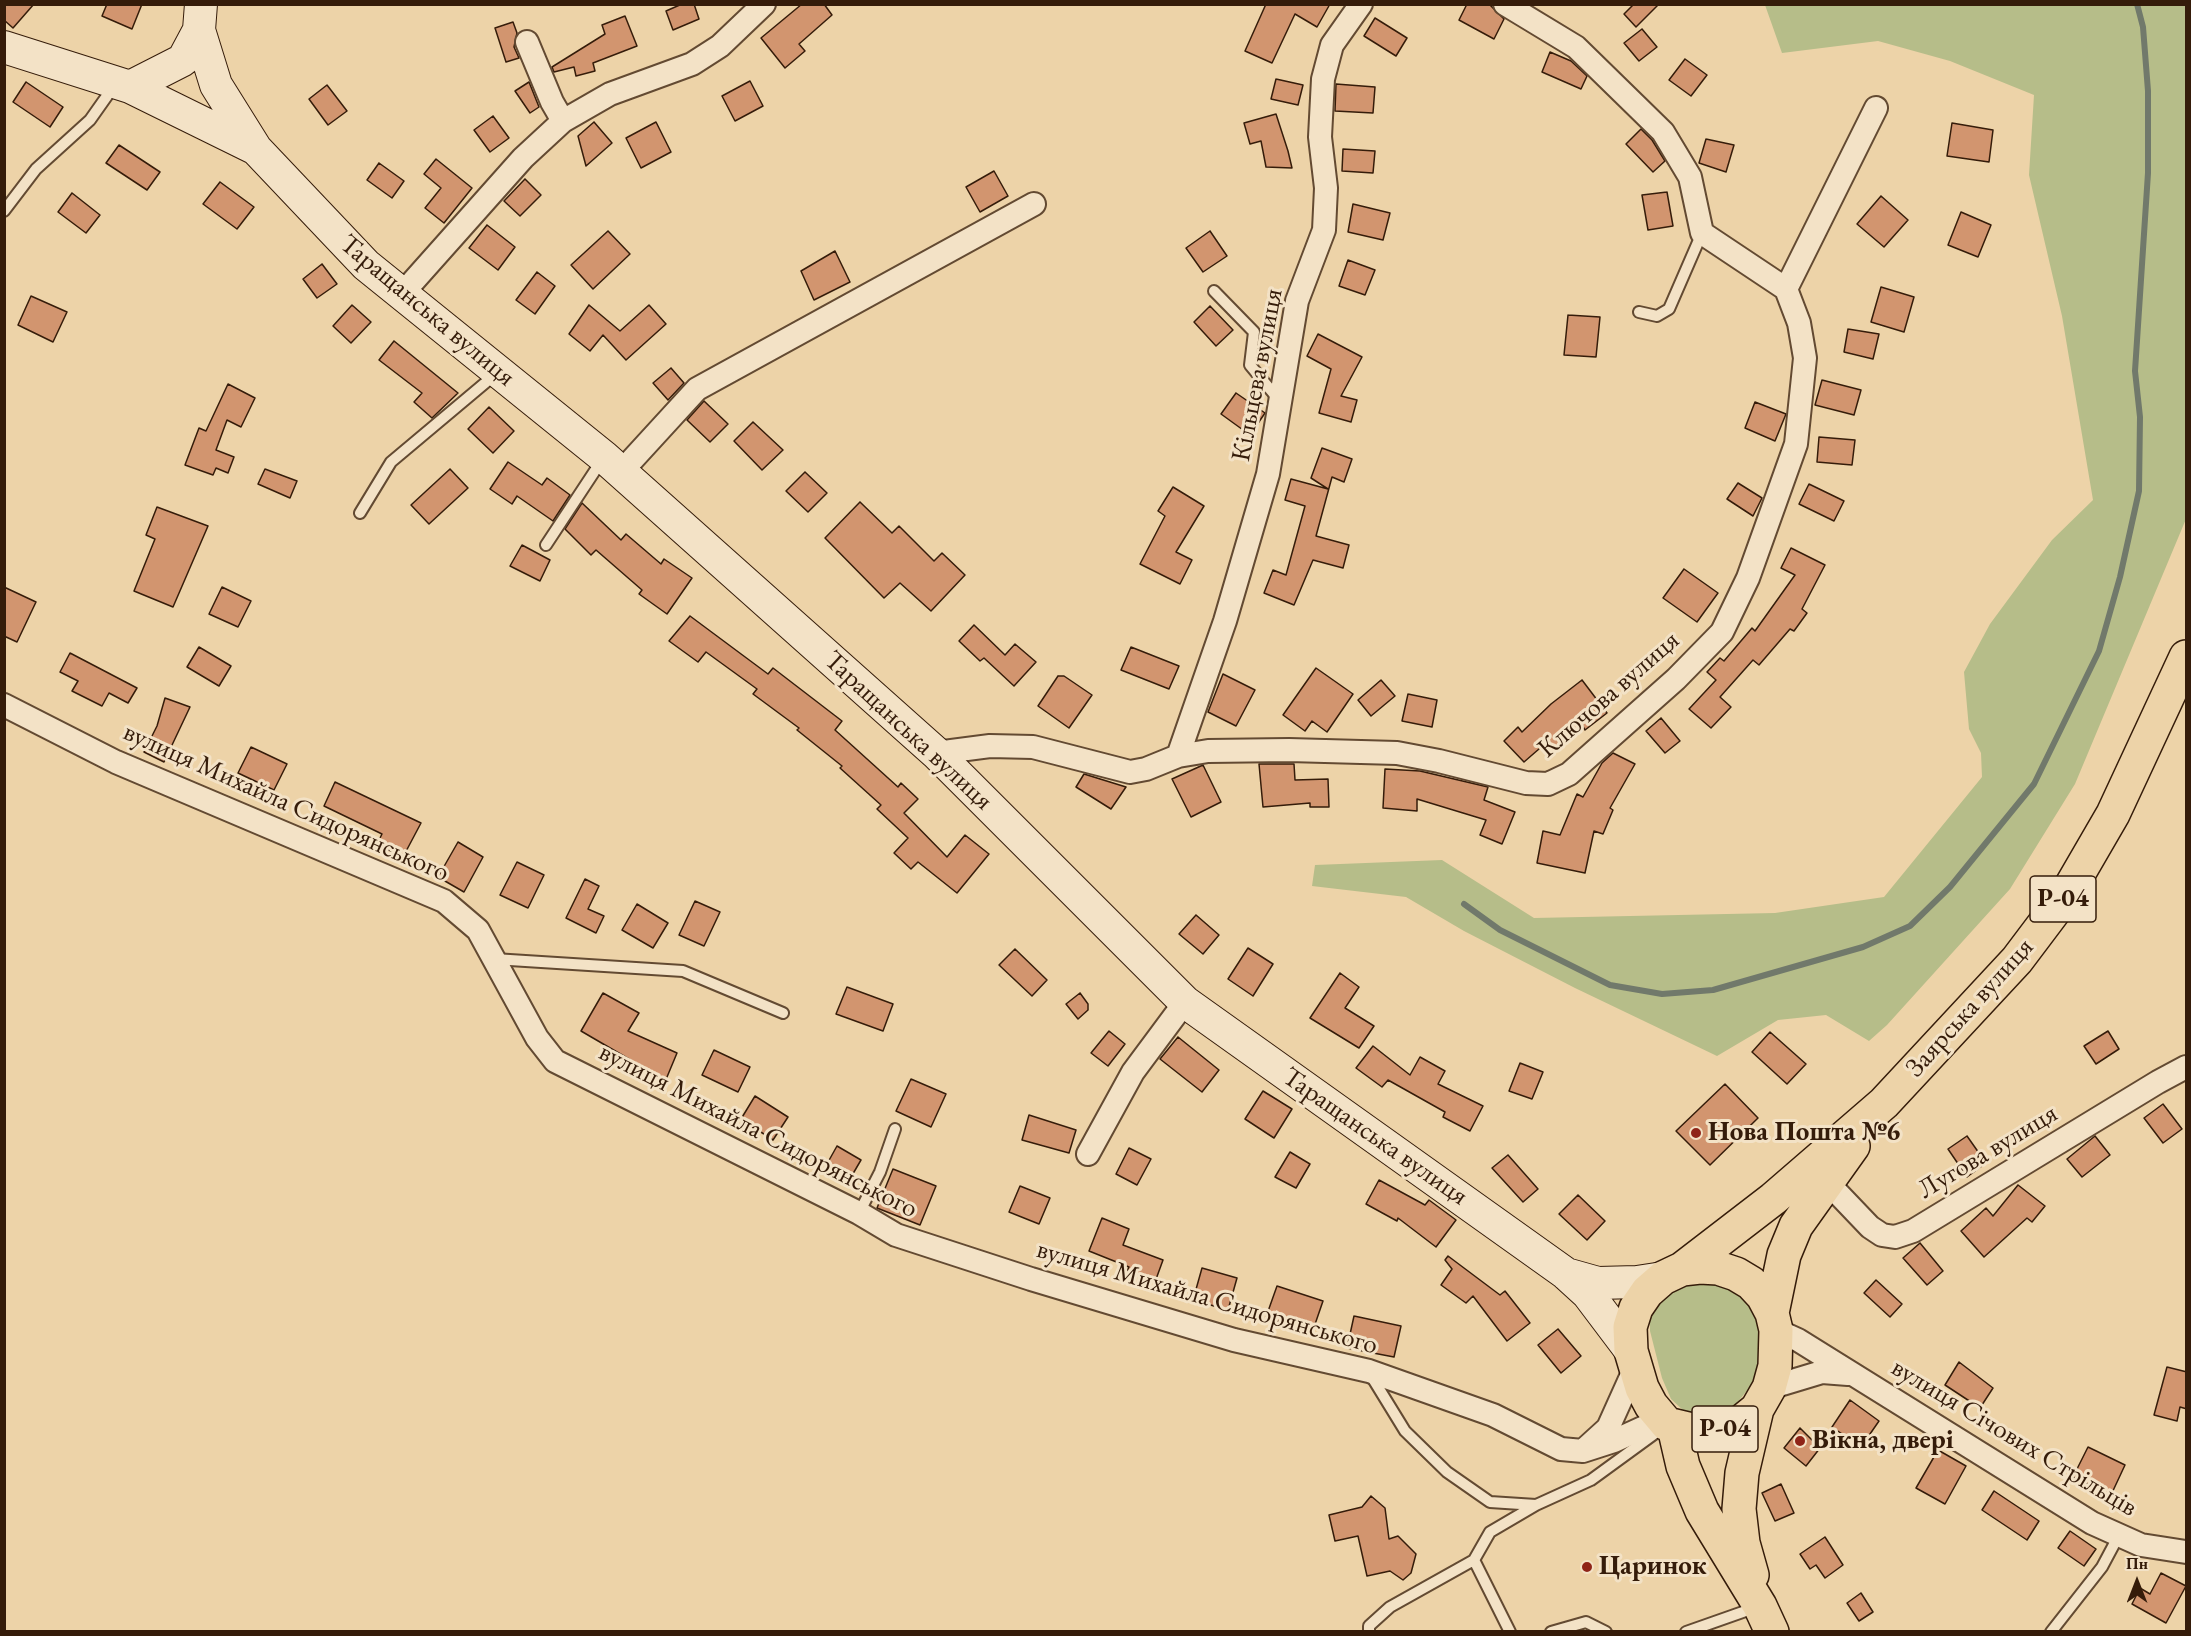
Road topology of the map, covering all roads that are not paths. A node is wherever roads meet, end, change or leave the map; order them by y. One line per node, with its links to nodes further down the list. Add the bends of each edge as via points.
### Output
1 (764, 4): 9 (street, via 720,46 692,64 610,94)
2 (1361, 4): 19 (street, Кільцева вулиця, via 1332,45 1323,79 1320,137 1326,188 1324,230 1297,302)
3 (1505, 4): 13 (street, via 1576,47 1663,132 1690,177)
4 (200, 17): 7 (main road, via 183,60); 10 (main road, Таращанська вулиця, via 216,85)
5 (527, 42): 9 (street)
6 (4, 47): 7 (main road)
7 (123, 86): 10 (main road); 12 (lane, via 36,169)
8 (1876, 108): 14 (street)
9 (563, 121): 16 (street, via 524,158)
10 (256, 149): 16 (main road, Таращанська вулиця, via 366,265)
11 (1034, 204): 20 (street, via 697,390)
12 (4, 211)
13 (1702, 233): 14 (street); 17 (lane, via 1669,309 1657,316)
14 (1786, 289): 26 (street, Ключова вулиця, via 1799,323 1806,358 1796,444 1748,578 1722,632 1676,679 1569,774 1548,784 1526,783 1397,753 1208,751)
15 (1214, 291): 19 (lane, via 1254,332 1250,365)
16 (401, 295): 18 (main road, Таращанська вулиця)
17 (1639, 312)
18 (498, 373): 20 (main road, Таращанська вулиця); 21 (lane, via 392,462)
19 (1279, 400): 26 (street, Кільцева вулиця, via 1268,474 1225,621)
20 (612, 464): 22 (lane); 25 (main road, Таращанська вулиця)
21 (360, 513)
22 (546, 545)
23 (2187, 657): 31 (main road, Заярська вулиця / Р-04, via 2119,804 2066,895 2017,960)
24 (4, 705): 27 (street, вулиця Михайла Сидорянського, via 116,762 444,902 478,930)
25 (936, 753): 26 (street, Ключова вулиця, via 990,746 1032,747 1130,772); 28 (main road, Таращанська вулиця)
26 (1178, 756)
27 (494, 959): 29 (lane, via 683,971); 35 (street, вулиця Михайла Сидорянського, via 537,1038 555,1061)
28 (1185, 1002): 33 (street, via 1133,1072); 36 (main road, Таращанська вулиця)
29 (783, 1012)
30 (2187, 1067): 34 (street, Лугова вулиця, via 1913,1231 1895,1237 1870,1227)
31 (1884, 1103): 34 (main road, Заярська вулиця / Р-04); 37 (main road, Заярська вулиця / Р-04, via 1773,1199)
32 (895, 1129): 35 (lane, via 880,1172)
33 (1088, 1154)
34 (1827, 1182): 38 (main road, Заярська вулиця / Р-04, via 1796,1226 1784,1255)
35 (859, 1213): 40 (street, вулиця Михайла Сидорянського, via 896,1235 1030,1279 1234,1340)
36 (1565, 1273): 37 (main road, Таращанська вулиця, via 1598,1283 1637,1282); 39 (main road, Таращанська вулиця, via 1603,1312)
37 (1673, 1274): 38 (main road, via 1700,1267 1736,1274 1763,1296); 39 (main road, Р-04, via 1647,1292 1635,1308 1630,1327)
38 (1774, 1321): 41 (street, вулиця Січових Стрільців); 42 (main road, Р-04, via 1775,1366)
39 (1633, 1360): 43 (main road, Р-04, via 1642,1388); 44 (street, via 1608,1428)
40 (1369, 1371): 44 (street, вулиця Михайла Сидорянського, via 1493,1415 1561,1449); 45 (lane, via 1405,1431 1447,1472 1490,1502)
41 (1850, 1374): 42 (street, вулиця Січових Стрільців, via 1822,1372); 46 (street, вулиця Січових Стрільців)
42 (1763, 1398): 43 (main road, Р-04, via 1741,1422 1715,1431 1705,1433); 49 (main road, Р-04, via 1742,1473 1739,1509 1743,1544)
43 (1668, 1424): 44 (street); 45 (lane, via 1591,1480); 49 (main road, Р-04, via 1702,1511)
44 (1583, 1451)
45 (1536, 1505): 48 (lane, via 1490,1533)
46 (2118, 1537): 47 (street, вулиця Січових Стрільців); 55 (lane, via 2102,1567)
47 (2187, 1552)
48 (1473, 1560): 50 (lane, via 1390,1606 1369,1626); 51 (lane)
49 (1766, 1619): 54 (lane)
50 (1369, 1632)
51 (1510, 1632)
52 (1551, 1632): 53 (lane, via 1586,1622)
53 (1606, 1632)
54 (1686, 1632)
55 (2051, 1632)

